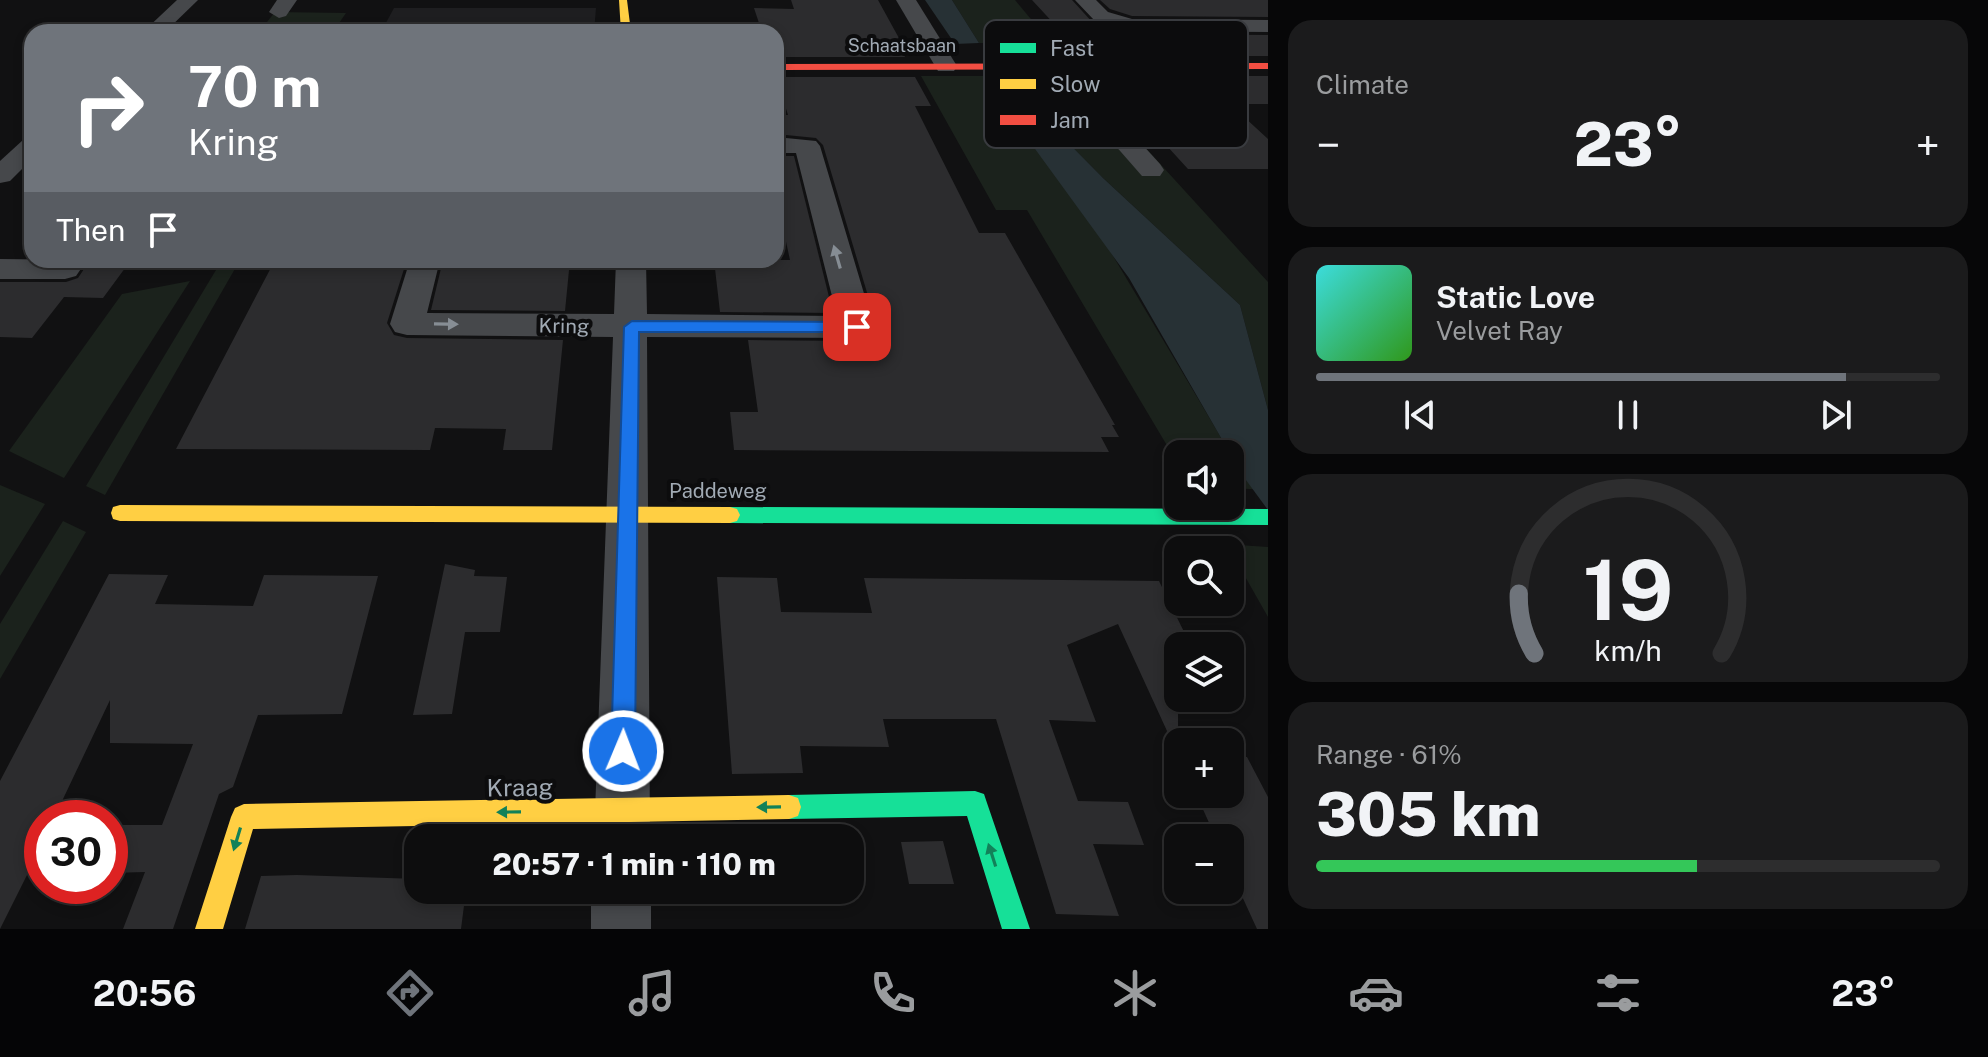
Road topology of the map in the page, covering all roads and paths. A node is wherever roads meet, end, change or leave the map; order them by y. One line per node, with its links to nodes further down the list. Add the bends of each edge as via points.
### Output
1 (188, 0): 8 (street)
2 (623, 0): 9 (street)
3 (906, 0): 10 (street)
4 (1085, 0): 6 (street, via 1101,16)
5 (1175, 6): 7 (street)
6 (1114, 20)
7 (1238, 20)
8 (162, 24)
9 (625, 24)
10 (946, 66): 11 (street, Schaatsbaan); 12 (street, Schaatsbaan)
11 (984, 66)
12 (784, 67)
13 (784, 145): 22 (street, Kring, one-way to 13, via 857,327 807,146)
14 (1131, 148): 16 (street)
15 (24, 152): 17 (street)
16 (1151, 170)
17 (0, 175)
18 (66, 268): 21 (street)
19 (423, 268): 22 (street, Kring, one-way to 22, via 407,324)
20 (631, 268): 22 (street)
21 (0, 269)
22 (632, 327): 24 (street)
23 (120, 513): 24 (street, Paddeweg)
24 (627, 513): 25 (street, Paddeweg); 26 (street)
25 (1267, 517)
26 (622, 824): 28 (street, Kraag, one-way to 28, via 244,817); 30 (street, Kraag, one-way to 26, via 975,803)
27 (621, 904): 29 (street)
28 (209, 929)
29 (621, 929)
30 (1016, 929)

